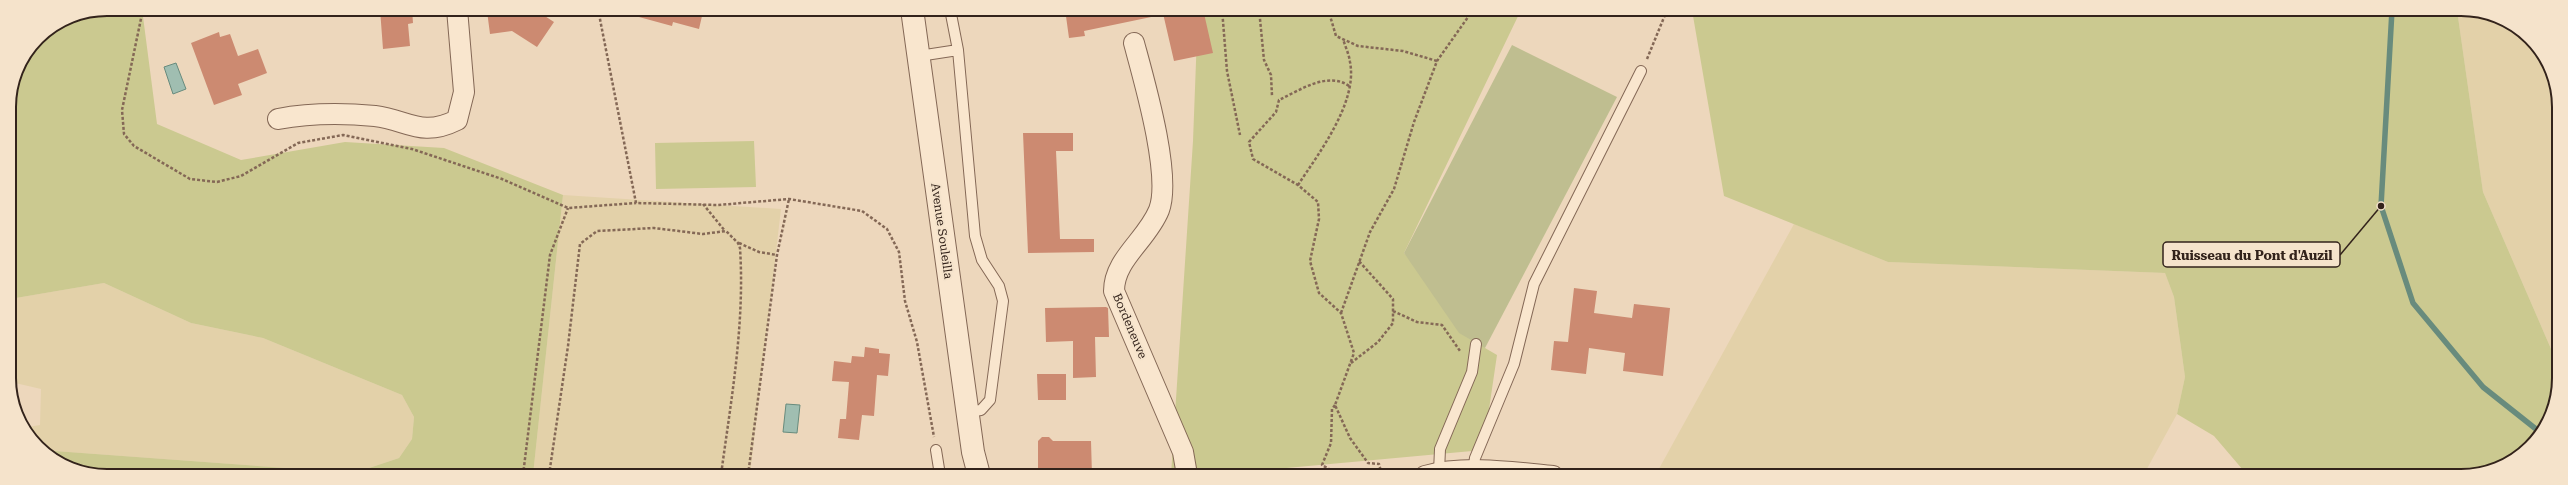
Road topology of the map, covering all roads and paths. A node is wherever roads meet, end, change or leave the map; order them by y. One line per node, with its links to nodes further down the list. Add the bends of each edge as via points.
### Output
1 (141, 16): 25 (path, via 122,110 124,134 134,146 190,179 217,182 241,176 298,143 343,135 412,149 502,179)
2 (458, 16): 19 (street, via 464,92 457,120 435,129 406,126 376,116 309,113)
3 (599, 16): 23 (path)
4 (913, 16): 14 (street, Avenue Souleilla)
5 (951, 16): 13 (lane)
6 (1223, 16): 20 (path, via 1227,71)
7 (1260, 16): 18 (path, via 1264,60 1271,75)
8 (1330, 16): 11 (path, via 1336,36)
9 (1469, 16): 15 (path)
10 (1664, 16): 16 (path)
11 (1343, 39): 15 (path, via 1358,46 1404,51); 17 (path, via 1350,63)
12 (1134, 43): 46 (street, Bordeneuve, via 1155,124 1163,195 1160,209 1150,230 1133,248 1114,277 1114,291 1182,452)
13 (958, 50): 14 (lane); 36 (lane, via 975,236 982,260 999,286 1003,301 990,400 981,410)
14 (919, 56): 36 (street, Avenue Souleilla)
15 (1437, 61): 29 (path, via 1414,122 1394,189)
16 (1641, 71): 50 (lane, via 1534,284 1514,364 1475,458)
17 (1349, 86): 21 (path, via 1349,94 1334,127); 21 (path, via 1342,81 1326,80 1279,100 1276,112 1249,142 1253,159)
18 (1272, 96)
19 (278, 119)
20 (1240, 135)
21 (1298, 185): 31 (path, via 1318,202 1319,219 1310,261 1319,293)
22 (789, 199): 24 (path); 28 (path); 37 (path, via 862,211 887,229 898,252 905,301 917,342)
23 (636, 203): 24 (path); 25 (path)
24 (702, 204): 26 (path)
25 (568, 208): 39 (path, via 550,255)
26 (726, 231): 27 (path); 40 (path, via 703,234 654,228 597,231 580,244)
27 (738, 243): 28 (path, via 760,252); 41 (path, via 742,284 739,342)
28 (777, 255): 42 (path)
29 (1358, 260): 30 (path, via 1393,299); 31 (path)
30 (1393, 311): 33 (path, via 1393,323 1378,342); 34 (path, via 1416,322 1442,325 1454,340)
31 (1341, 313): 33 (path, via 1354,353)
32 (1476, 344): 34 (lane)
33 (1351, 363): 35 (path)
34 (1472, 372): 49 (lane)
35 (1335, 405): 47 (path, via 1332,409 1331,443 1322,465); 48 (path, via 1360,454 1368,463 1379,464)
36 (968, 412): 38 (street, Avenue Souleilla)
37 (936, 450): 43 (lane)
38 (973, 452): 44 (street, Avenue Souleilla); 45 (street, Avenue Souleilla)
39 (524, 469)
40 (550, 469)
41 (722, 469)
42 (749, 469)
43 (939, 469)
44 (971, 469)
45 (977, 469)
46 (1186, 469)
47 (1328, 469)
48 (1380, 469)
49 (1434, 469)
50 (1473, 469)

